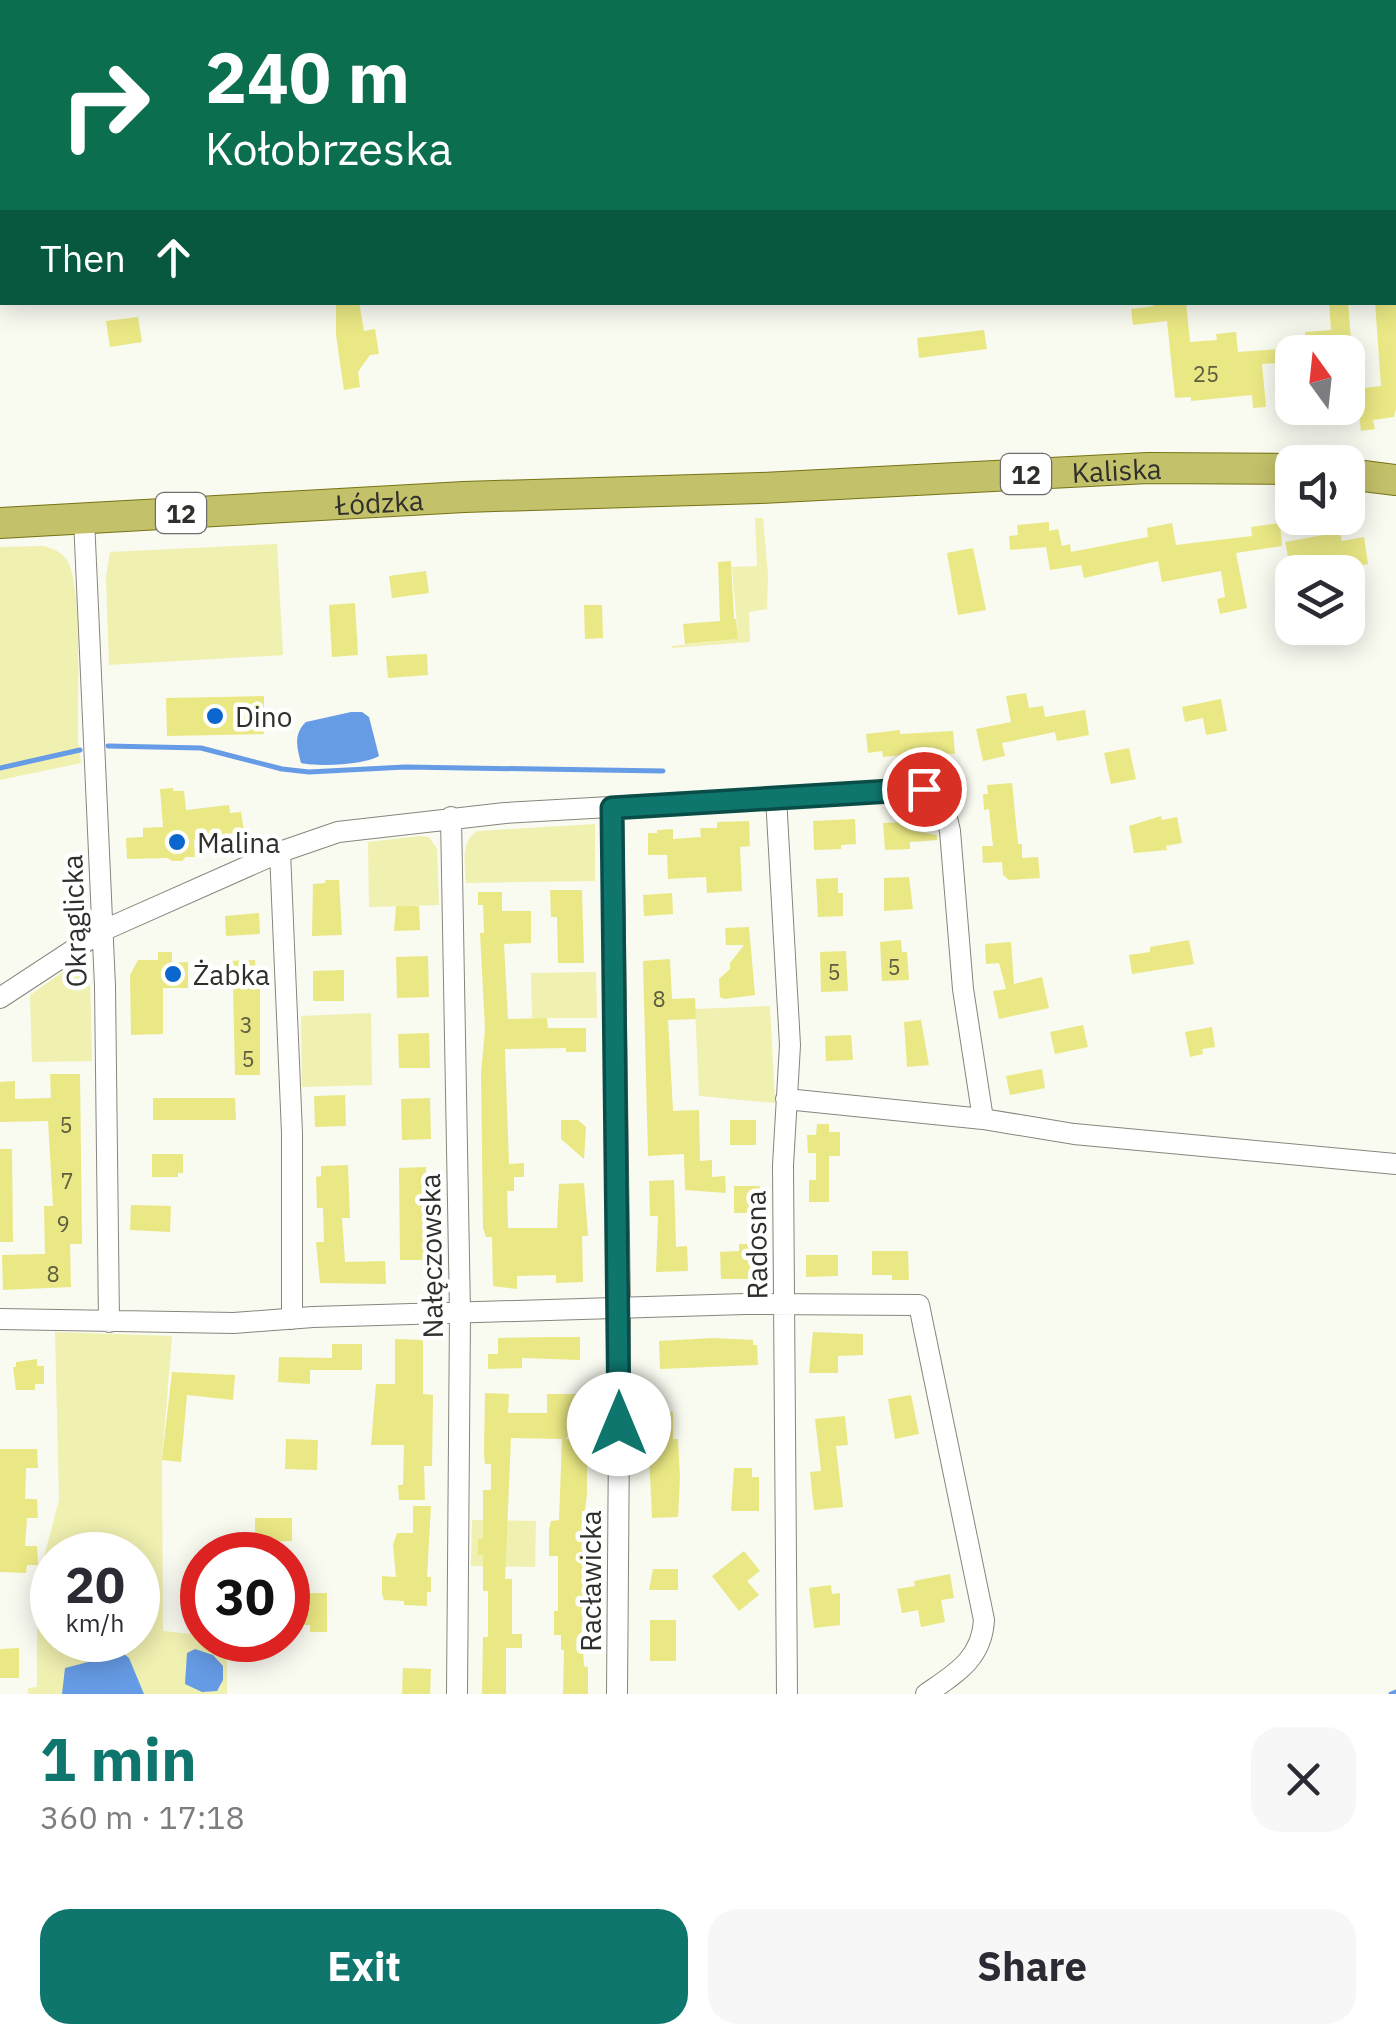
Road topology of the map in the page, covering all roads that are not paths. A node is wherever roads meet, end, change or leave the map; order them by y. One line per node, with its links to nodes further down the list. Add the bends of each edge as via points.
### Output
1 (1275, 469): 4 (main road, Kaliska / 12, via 1148,468)
2 (1365, 476): 3 (main road)
3 (1396, 480)
4 (760, 488): 5 (main road, Łódzka / 12)
5 (84, 518): 6 (main road, Łódzka / 12); 11 (street, Okrąglicka)
6 (0, 523)
7 (776, 797): 8 (street); 13 (street, Radosna, via 790,1044); 14 (street, via 909,788 943,801)
8 (612, 808): 9 (street); 17 (street, Racławicka)
9 (451, 817): 10 (street, via 338,832); 18 (street, Nałęczowska)
10 (280, 852): 11 (street); 20 (street)
11 (102, 931): 12 (street); 21 (street, Okrąglicka)
12 (0, 998)
13 (786, 1099): 14 (street); 16 (street, Radosna)
14 (984, 1119): 15 (street, via 1074,1134)
15 (1396, 1164)
16 (785, 1304): 17 (street); 24 (street, Radosna); 25 (street, via 919,1304 984,1620 970,1662)
17 (620, 1309): 18 (street); 23 (street, Racławicka)
18 (460, 1313): 20 (street); 22 (street, Nałęczowska)
19 (0, 1319): 21 (street)
20 (292, 1319): 21 (street)
21 (109, 1322)
22 (457, 1694)
23 (617, 1694)
24 (787, 1694)
25 (926, 1694)

